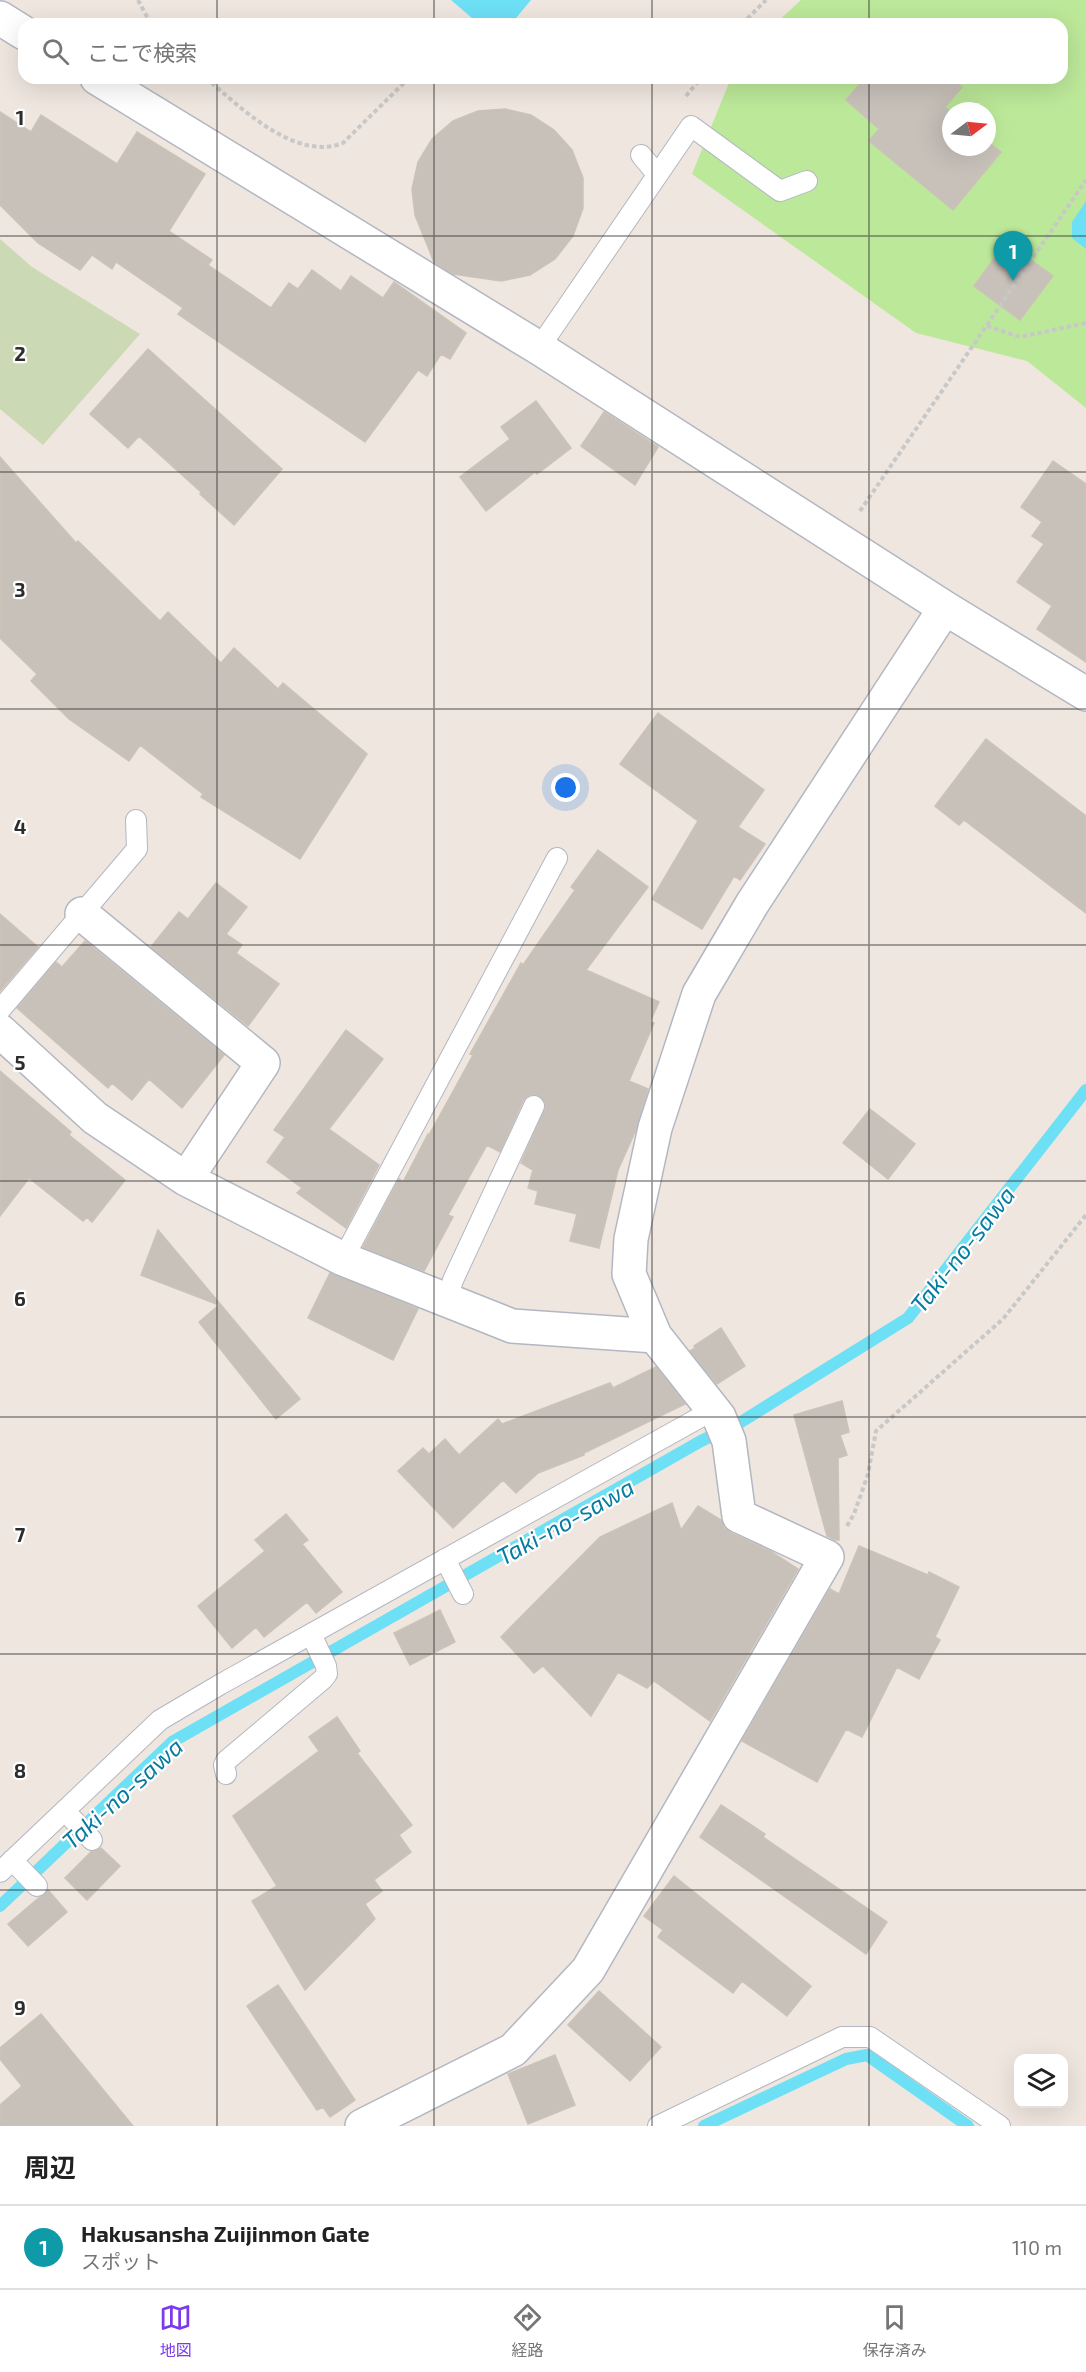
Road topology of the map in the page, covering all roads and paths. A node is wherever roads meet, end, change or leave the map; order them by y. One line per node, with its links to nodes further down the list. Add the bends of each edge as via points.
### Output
1 (138, 0): 4 (path)
2 (766, 0): 5 (path)
3 (0, 18): 6 (street)
4 (148, 18)
5 (748, 18)
6 (18, 29)
7 (107, 84): 16 (street)
8 (213, 84): 9 (path, via 281,136 313,146 332,147 343,143)
9 (404, 84)
10 (641, 155): 11 (lane)
11 (656, 173): 13 (lane, via 691,126 780,191); 16 (lane)
12 (1086, 180): 15 (path)
13 (807, 181)
14 (1086, 323): 15 (path, via 1020,337)
15 (987, 326): 17 (path)
16 (538, 348): 17 (street)
17 (840, 540): 18 (street)
18 (945, 608): 19 (street); 30 (street, via 752,904 699,994 655,1128 631,1239 629,1274)
19 (1086, 694)
20 (136, 820): 22 (lane, via 137,849)
21 (557, 858): 28 (lane)
22 (82, 914): 23 (lane); 26 (street, via 262,1062)
23 (0, 1010)
24 (0, 1031): 26 (street, via 95,1118)
25 (534, 1106): 29 (lane)
26 (186, 1179): 28 (street)
27 (1086, 1215): 32 (path, via 1003,1319 876,1431 868,1474 854,1514)
28 (344, 1259): 29 (street)
29 (447, 1300): 30 (street, via 512,1326)
30 (655, 1336): 31 (street)
31 (721, 1422): 32 (street, via 739,1516); 33 (lane)
32 (827, 1557): 41 (street, via 588,1970 513,2050)
33 (447, 1562): 34 (lane); 35 (lane)
34 (463, 1594)
35 (313, 1639): 36 (lane, via 327,1674 226,1761); 37 (lane, via 160,1720)
36 (226, 1774)
37 (69, 1816): 38 (lane); 39 (lane)
38 (92, 1840)
39 (10, 1866): 40 (lane)
40 (37, 1886)
41 (362, 2126)
42 (658, 2126): 43 (lane, via 842,2037 870,2037)
43 (1000, 2126)

